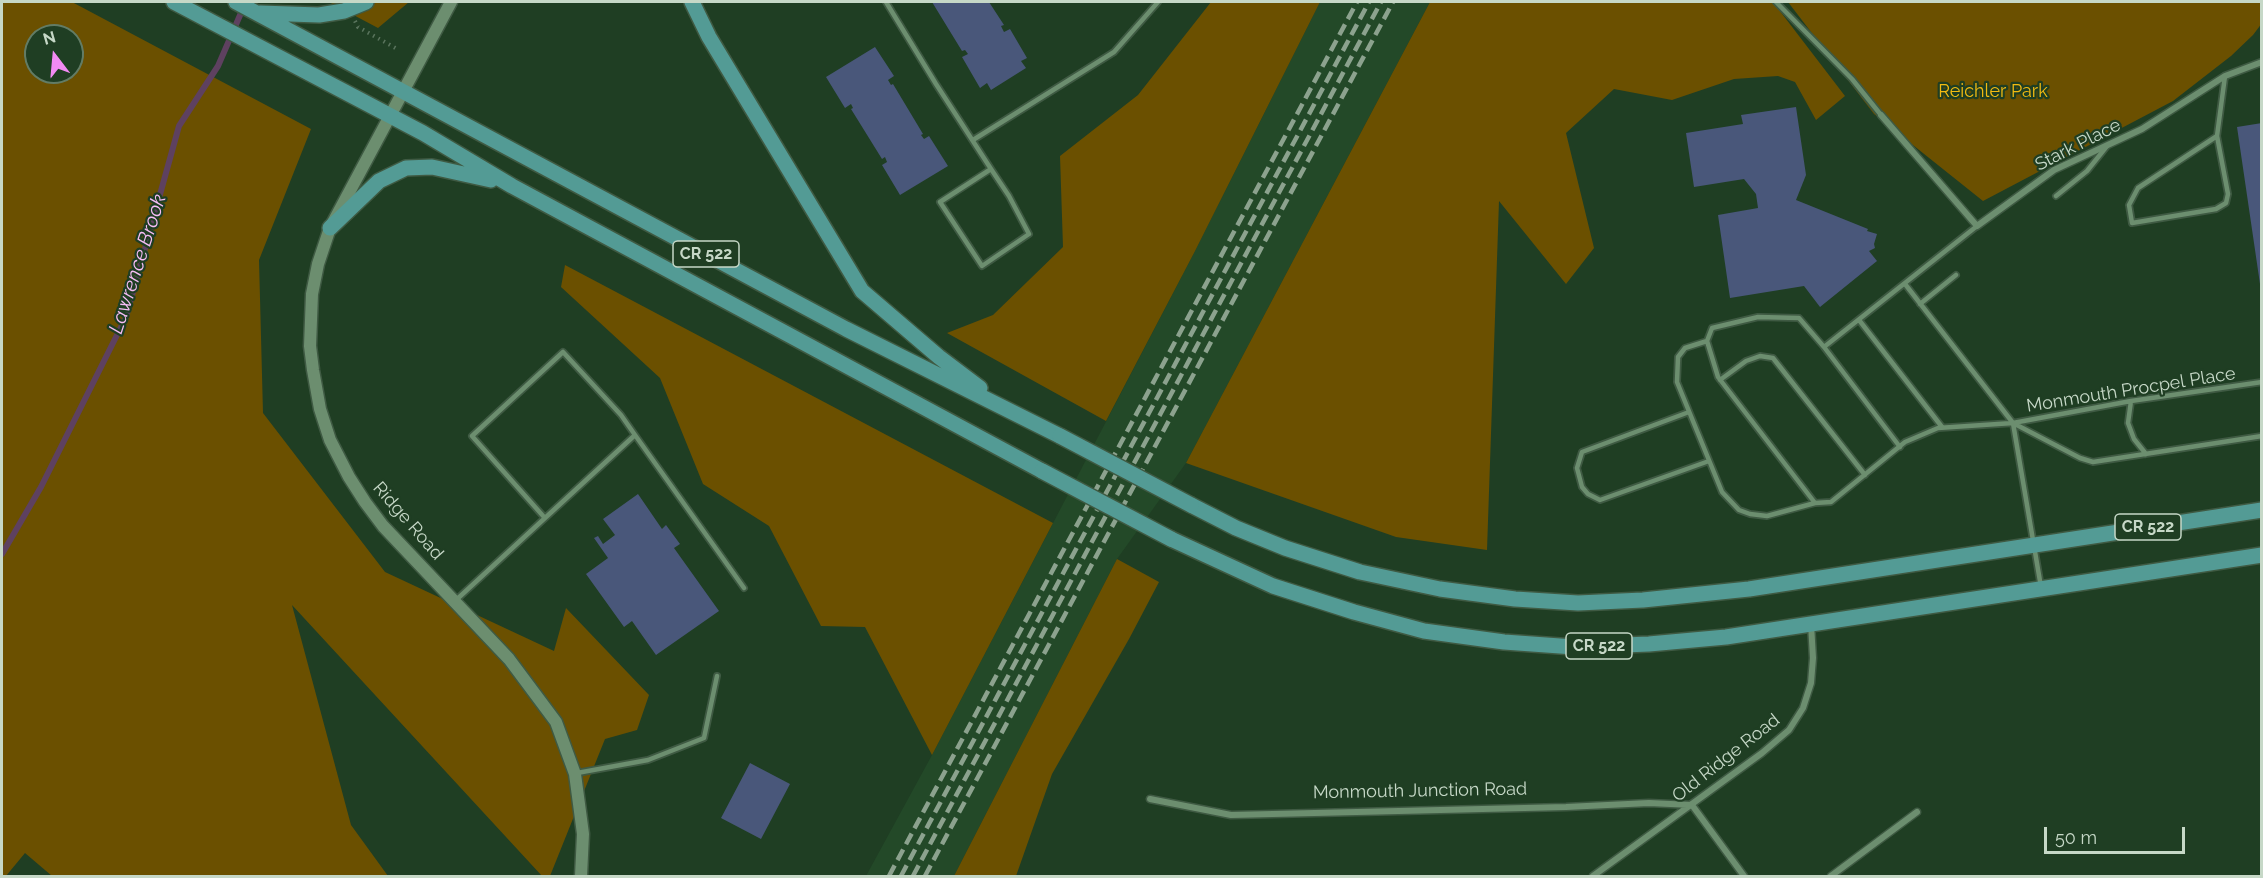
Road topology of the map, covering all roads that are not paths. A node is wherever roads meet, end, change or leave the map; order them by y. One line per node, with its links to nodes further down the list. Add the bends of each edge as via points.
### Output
1 (236, 2): 9 (main road, CR 522)
2 (366, 2): 9 (main road, via 319,15)
3 (451, 2): 12 (street, Ridge Road)
4 (692, 2): 32 (main road, via 709,37 862,291 939,357)
5 (886, 2): 16 (lane)
6 (1158, 2): 16 (lane, via 1114,52)
7 (1776, 2): 14 (lane, via 1852,79)
8 (180, 5): 13 (main road, CR 522)
9 (257, 12): 12 (main road, CR 522)
10 (2262, 62): 11 (street, Stark Place)
11 (2225, 76): 15 (lane); 17 (street, Stark Place, via 2142,129)
12 (402, 91): 13 (street, Ridge Road); 32 (main road, CR 522, via 846,329)
13 (389, 115): 19 (main road, CR 522); 22 (street, Ridge Road)
14 (1881, 115): 21 (street)
15 (2217, 136): 15 (lane, via 2138,188 2129,205 2132,223 2216,209 2226,203 2228,194)
16 (973, 140): 18 (lane)
17 (2107, 146): 20 (lane, via 2087,171); 21 (street, Stark Place, via 2054,170)
18 (991, 169): 18 (lane, via 940,202 982,266 1029,234)
19 (512, 186): 22 (main road, via 432,167 406,168 379,181); 50 (main road, CR 522, bridge, via 1171,539 1273,586 1424,631 1574,647 1726,637)
20 (2056, 196)
21 (1977, 226): 24 (lane)
22 (330, 228): 49 (street, Ridge Road, via 318,264 310,320 320,409 330,440 349,477 383,526)
23 (1956, 275): 25 (lane)
24 (1905, 284): 25 (lane); 26 (lane)
25 (1920, 304): 34 (lane)
26 (1859, 320): 28 (lane); 35 (lane)
27 (1707, 341): 28 (lane, via 1712,328 1758,318 1798,318); 29 (lane); 33 (lane, via 1685,348 1678,357 1677,382)
28 (1824, 347): 38 (lane)
29 (1720, 380): 41 (lane, via 1746,361 1760,356 1773,358); 42 (lane)
30 (2262, 382): 31 (lane, Monmouth Procpel Place)
31 (2131, 401): 34 (lane, Monmouth Procpel Place); 39 (lane, via 2128,423 2133,439)
32 (1012, 412): 45 (main road, CR 522, bridge, via 1236,528 1285,548 1360,572 1440,589 1515,599 1578,603 1749,589)
33 (1689, 412): 40 (lane); 40 (lane, via 1582,452 1576,468 1582,487 1600,500)
34 (2013, 423): 35 (lane); 39 (lane, Monmouth Procpel Place, via 2093,462); 45 (lane)
35 (1942, 427): 38 (lane)
36 (635, 435): 44 (lane); 44 (lane, via 563,352 472,436); 47 (lane)
37 (2262, 436): 39 (lane, Monmouth Procpel Place)
38 (1900, 447): 41 (lane)
39 (2146, 454)
40 (1709, 461): 42 (lane, via 1722,492 1739,510 1767,516)
41 (1865, 475): 42 (lane, via 1831,502)
42 (1815, 503)
43 (2262, 510): 45 (main road, CR 522)
44 (544, 517): 49 (lane)
45 (2035, 545): 48 (lane)
46 (2262, 555): 48 (main road, CR 522)
47 (744, 588)
48 (2042, 589): 50 (main road, CR 522)
49 (455, 601): 52 (street, Ridge Road, via 529,683 556,722)
50 (1811, 624): 54 (street, Old Ridge Road, via 1811,682 1803,708 1789,730)
51 (717, 676): 52 (lane, via 704,738 648,760)
52 (575, 774): 56 (street, Ridge Road, via 583,834)
53 (1150, 800): 54 (street, Monmouth Junction Road, via 1231,815)
54 (1692, 805): 57 (street, Old Ridge Road); 58 (street)
55 (1917, 812): 59 (street)
56 (581, 876)
57 (1593, 876)
58 (1744, 876)
59 (1831, 876)

